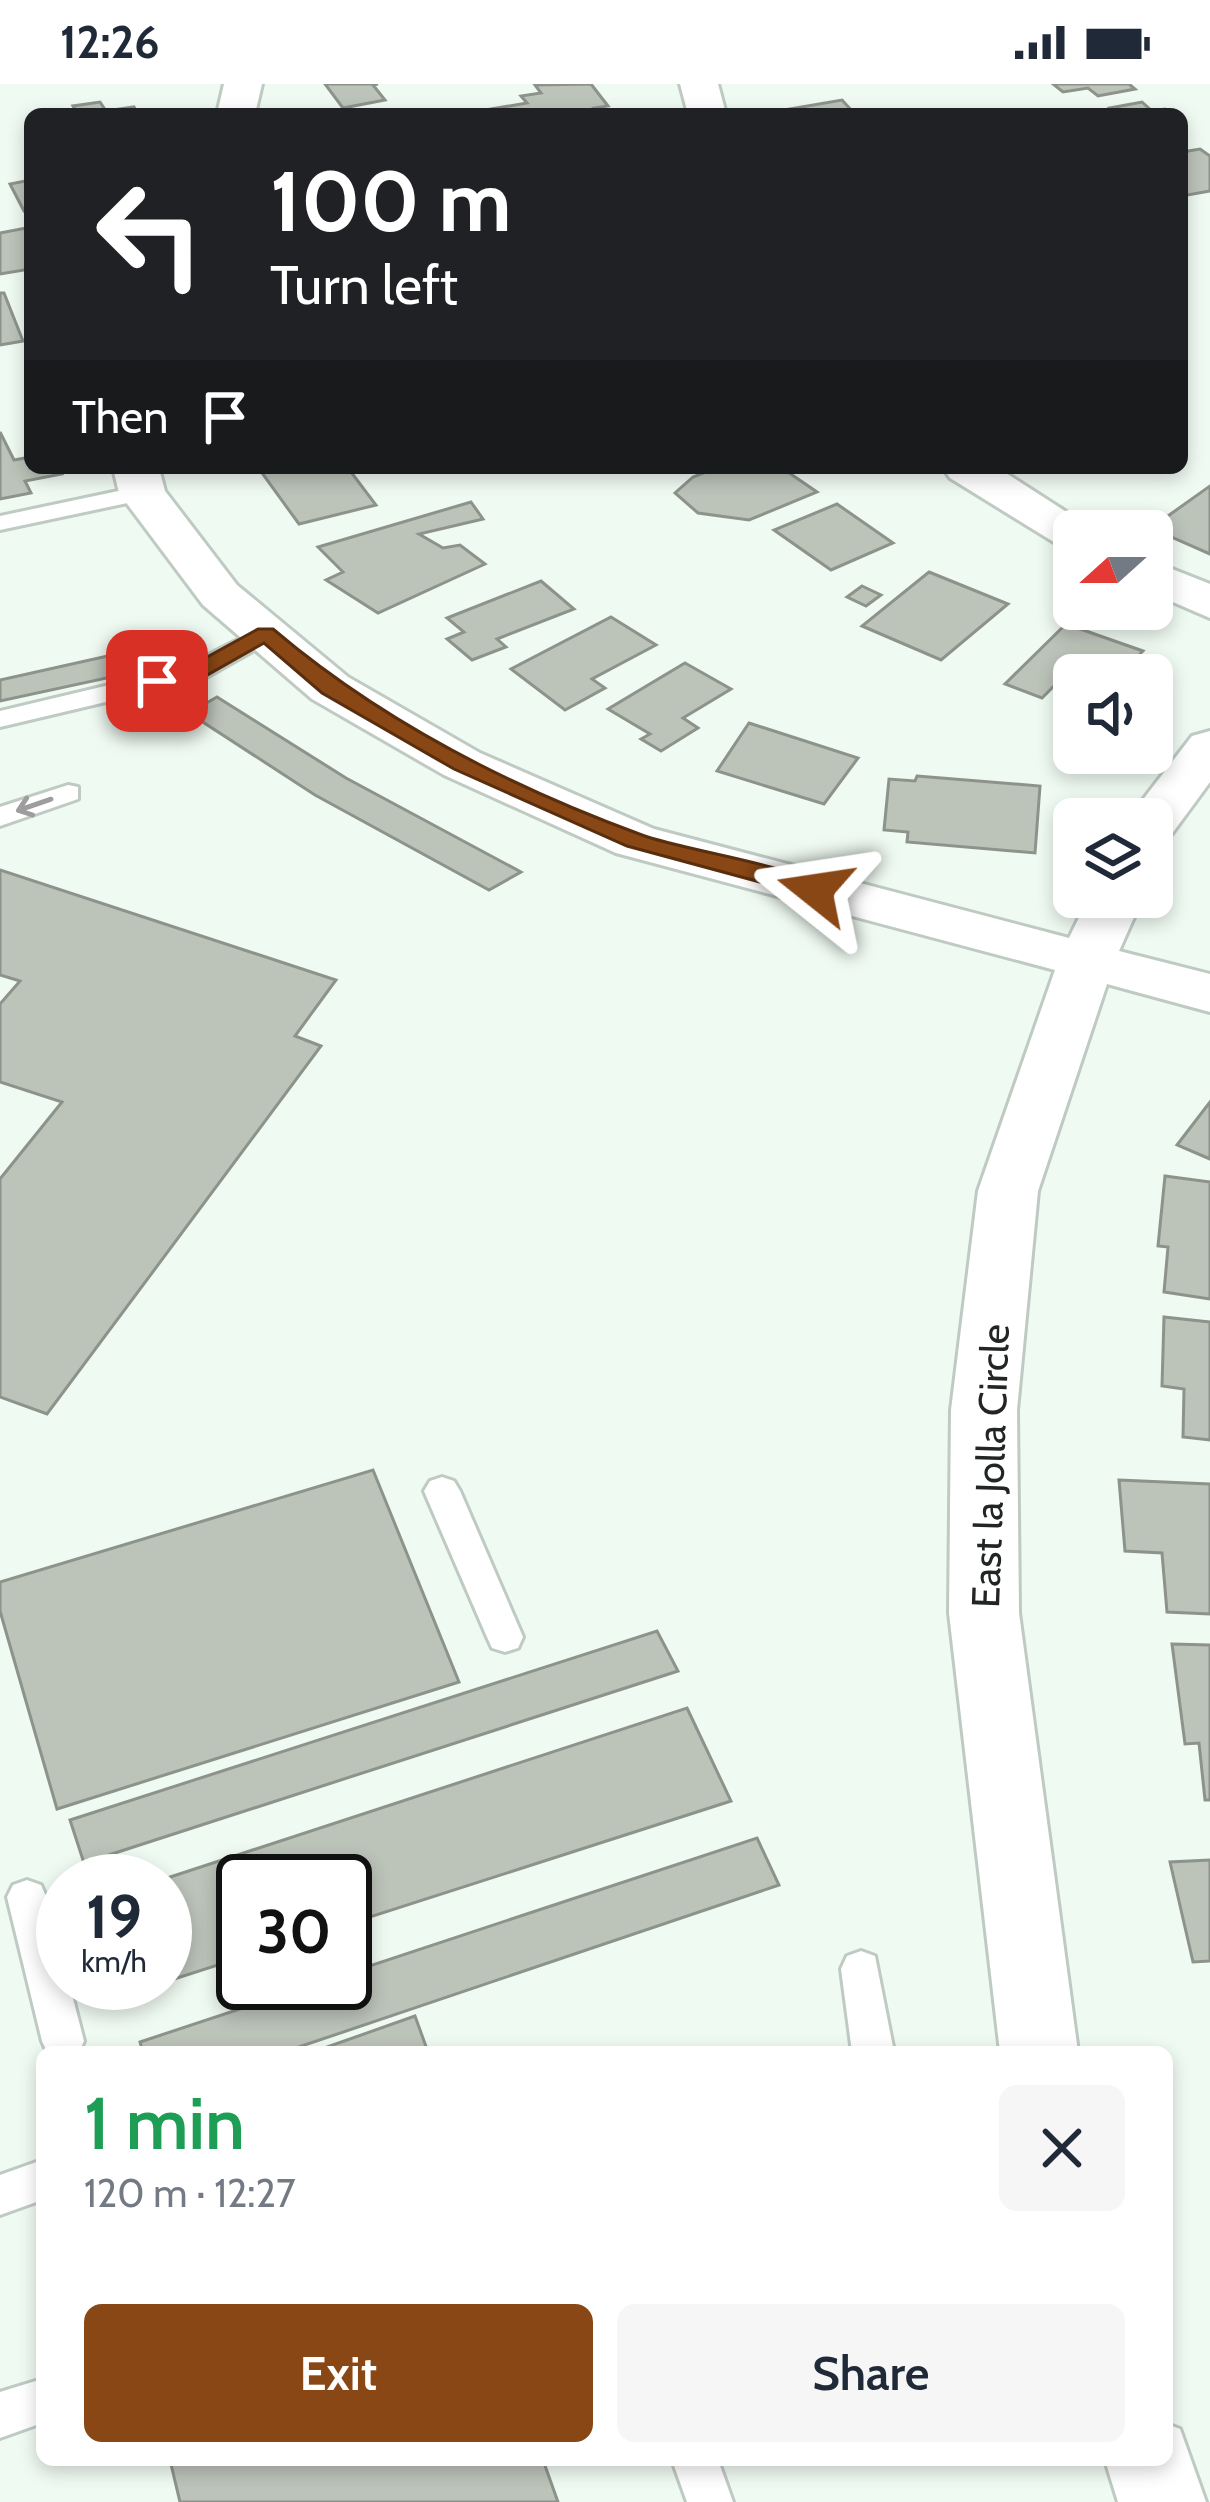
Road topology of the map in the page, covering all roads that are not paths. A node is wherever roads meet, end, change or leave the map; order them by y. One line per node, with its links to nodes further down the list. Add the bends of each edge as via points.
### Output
1 (976, 474): 3 (street)
2 (139, 481): 4 (lane); 7 (street, via 220,595)
3 (1053, 521)
4 (0, 523)
5 (1173, 585): 6 (street)
6 (1210, 603)
7 (266, 634): 8 (lane, via 194,673); 14 (street, via 329,688 462,764 635,841)
8 (0, 718)
9 (1210, 747): 11 (street)
10 (68, 794): 12 (lane, one-way to 12)
11 (1171, 798)
12 (0, 817)
13 (1106, 918): 14 (street, East la Jolla Circle)
14 (1086, 962): 15 (street); 22 (street, East la Jolla Circle, via 1008,1191 984,1411 984,1613)
15 (1210, 993)
16 (442, 1491): 17 (lane)
17 (505, 1637)
18 (27, 1897): 20 (lane)
19 (861, 1969): 21 (lane)
20 (63, 2041)
21 (871, 2046)
22 (1038, 2046)
23 (36, 2182): 24 (lane)
24 (0, 2195)
25 (36, 2403): 26 (lane)
26 (0, 2415)
27 (696, 2466): 29 (lane)
28 (1151, 2466): 30 (street)
29 (710, 2502)
30 (1162, 2502)

